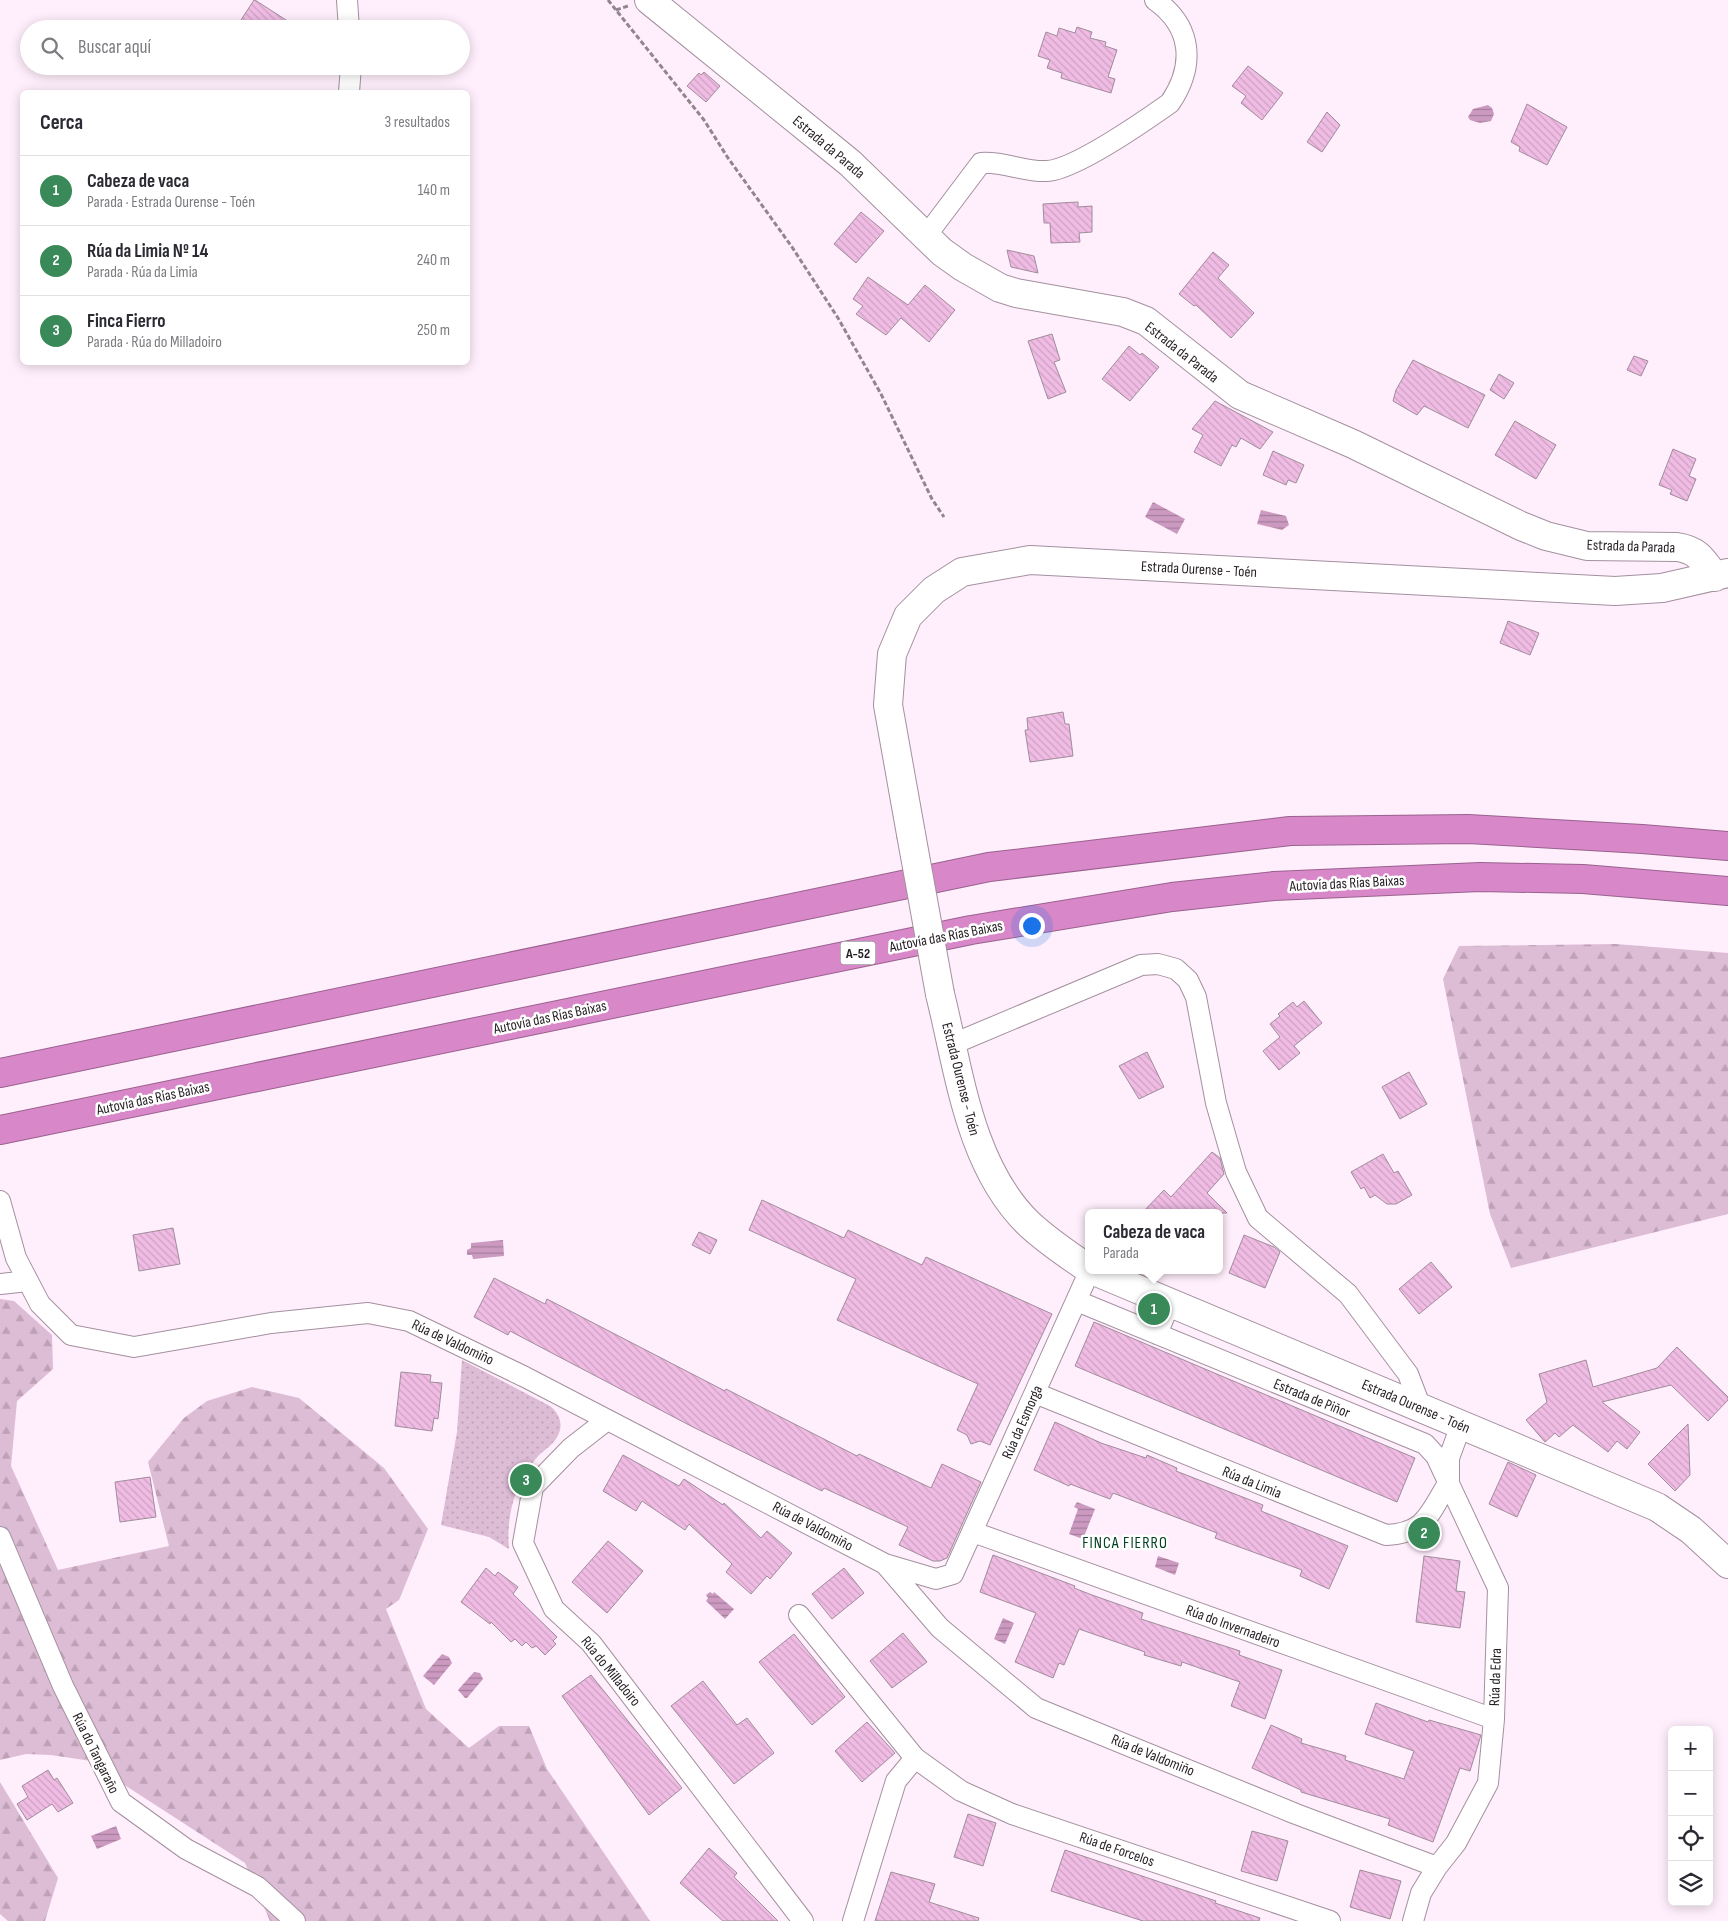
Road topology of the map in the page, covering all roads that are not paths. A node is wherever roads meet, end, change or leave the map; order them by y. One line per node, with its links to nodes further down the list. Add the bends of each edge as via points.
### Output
1 (347, 0): 4 (street)
2 (649, 0): 7 (street, Estrada da Parada, via 850,163)
3 (1155, 0): 7 (street, via 1179,25 1187,49 1180,88 1170,103 1062,169 1035,171 992,162 981,163)
4 (348, 20)
5 (350, 75): 6 (street)
6 (349, 90)
7 (926, 236): 8 (street, Estrada da Parada, via 942,252 1000,288 1115,310 1146,321 1240,395 1353,444 1521,526 1587,546 1691,549)
8 (1721, 575): 11 (street, Estrada Ourense - Toén, bridge, via 1662,588 1615,591 1030,560 962,572 934,590 908,616 892,654 888,705 940,994)
9 (1728, 846): 12 (highway, via 1468,829 1290,831 989,867)
10 (1728, 890): 13 (highway, Autovía das Rías Baixas / A-52, via 1583,879 1480,877 1274,886 1172,897 971,930)
11 (952, 1044): 15 (street, Estrada Ourense - Toén, via 975,1137 998,1184 1028,1222); 24 (street, via 1141,965 1158,964 1176,969 1188,980 1196,997 1216,1103 1236,1172 1258,1218 1348,1294 1408,1374)
12 (0, 1073)
13 (0, 1130)
14 (0, 1201): 18 (street, Rúa de Valdomiño, via 16,1258)
15 (1085, 1266)
16 (1088, 1274): 20 (street, Rúa da Esmorga)
17 (1100, 1274): 21 (street, Estrada Ourense - Toén)
18 (28, 1281): 19 (street); 25 (street, Rúa de Valdomiño, via 40,1304 71,1335 134,1347 271,1323 368,1313 409,1321)
19 (0, 1284)
20 (1076, 1301): 22 (street, Estrada de Piñor); 23 (street, Rúa da Esmorga)
21 (1170, 1303): 22 (street); 24 (street, Estrada Ourense - Toén)
22 (1157, 1334): 27 (street, Estrada de Piñor, via 1426,1444)
23 (1035, 1393): 27 (street, Rúa da Limia, via 1386,1535 1404,1534 1421,1526); 28 (street, Rúa da Esmorga)
24 (1421, 1408): 26 (street, Estrada Ourense - Toén)
25 (607, 1420): 30 (street, Rúa de Valdomiño); 38 (street, Rúa do Milladoiro, via 571,1448 533,1487 523,1543 554,1609 591,1643)
26 (1461, 1425): 27 (street, Rúa da Edra, via 1449,1458); 31 (street, Estrada Ourense - Toén, via 1657,1507 1691,1530)
27 (1449, 1482): 34 (street, Rúa da Edra, via 1498,1588)
28 (972, 1532): 32 (street, Rúa da Esmorga); 34 (street, Rúa do Invernadeiro)
29 (0, 1537): 37 (street, Rúa do Tangaraño, via 63,1686 120,1802 186,1849 258,1887)
30 (885, 1564): 32 (street, Rúa de Valdomiño, via 936,1579); 36 (street, Rúa de Valdomiño, via 940,1628 1036,1708 1296,1814)
31 (1728, 1564)
32 (953, 1574)
33 (799, 1615): 35 (street, Rúa de Forcelos)
34 (1494, 1719): 36 (street, Rúa da Edra, via 1488,1783 1456,1843)
35 (915, 1758): 39 (street, via 896,1781); 40 (street, Rúa de Forcelos, via 961,1791 1012,1814)
36 (1437, 1867): 41 (street, Rúa da Edra, via 1421,1893)
37 (295, 1921)
38 (803, 1921)
39 (853, 1921)
40 (1330, 1921)
41 (1412, 1921)

